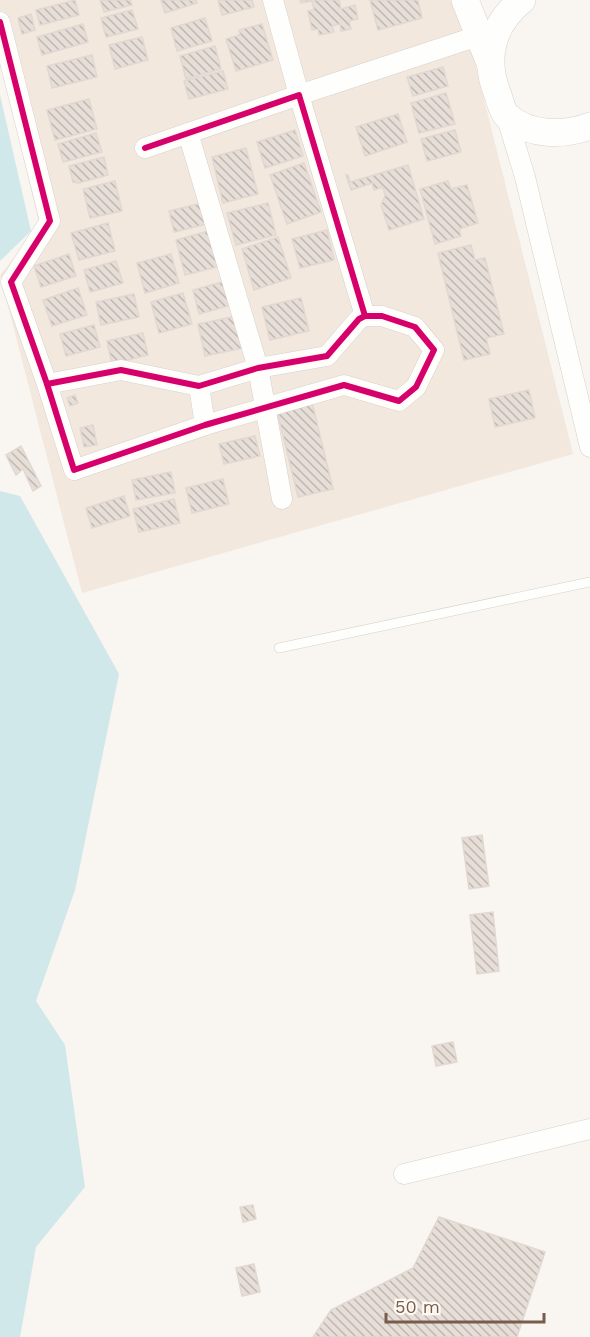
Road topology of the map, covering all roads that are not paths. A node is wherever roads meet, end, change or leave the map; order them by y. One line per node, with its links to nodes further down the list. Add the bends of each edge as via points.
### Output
1 (273, 0): 7 (street)
2 (465, 0): 5 (main road)
3 (522, 0): 6 (main road, via 498,28)
4 (0, 22): 14 (street, via 50,221 11,282)
5 (478, 36): 6 (main road); 7 (street)
6 (490, 63): 8 (main road)
7 (299, 95): 10 (street); 12 (street)
8 (506, 115): 9 (main road, via 528,130 574,132); 18 (street, via 525,177)
9 (590, 126)
10 (189, 133): 11 (street); 13 (street)
11 (145, 148)
12 (365, 316): 13 (street, via 327,356); 16 (street, via 382,316 415,327 434,350 416,387 399,401 344,385)
13 (258, 368): 15 (street); 16 (street)
14 (47, 384): 15 (street, via 121,370); 17 (street, via 74,470)
15 (199, 386): 17 (street)
16 (266, 407): 17 (street); 19 (street)
17 (205, 425)
18 (590, 447)
19 (282, 499)
20 (590, 582): 21 (lane)
21 (279, 648)
22 (590, 1130): 23 (street)
23 (404, 1174)

